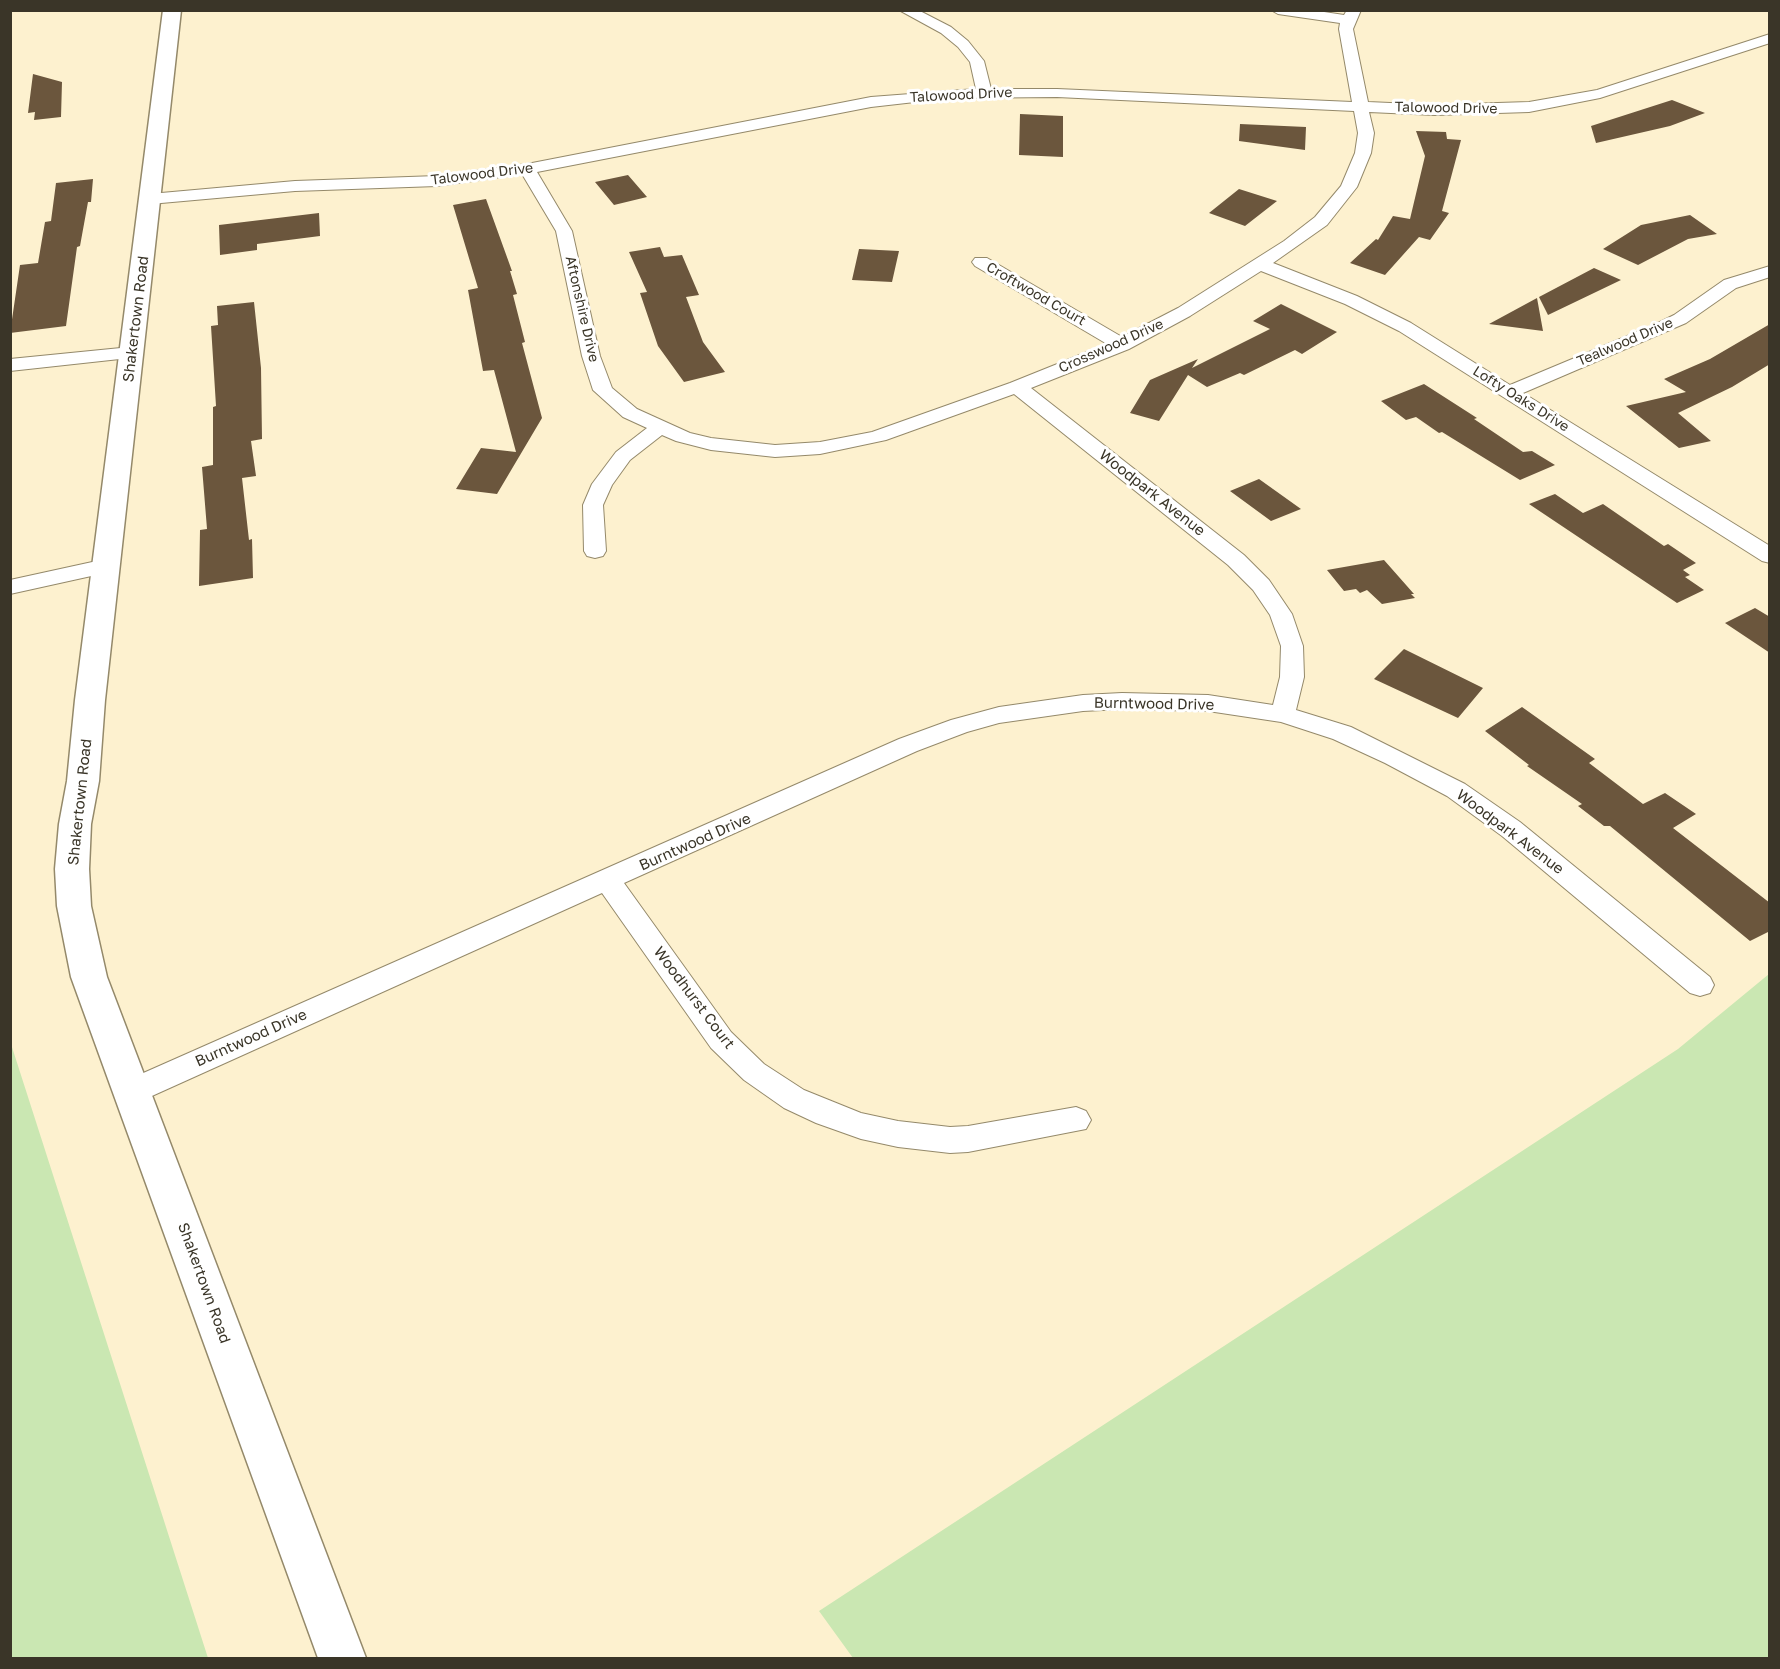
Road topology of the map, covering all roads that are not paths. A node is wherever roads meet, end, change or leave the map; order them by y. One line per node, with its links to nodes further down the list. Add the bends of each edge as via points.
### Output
1 (172, 10): 9 (street, Shakertown Road)
2 (906, 10): 6 (street, via 946,30 963,44 976,61)
3 (1278, 10): 4 (street)
4 (1351, 15): 7 (street, Crosswood Drive, via 1346,29)
5 (1770, 38): 7 (street, Talowood Drive, via 1600,94 1564,102 1480,110)
6 (984, 92): 7 (street, Talowood Drive); 8 (street, Talowood Drive, via 871,102)
7 (1361, 106): 11 (street, Crosswood Drive, via 1366,133 1363,153 1349,187 1321,221)
8 (527, 169): 9 (street, Talowood Drive, via 437,181 295,186); 18 (street, Aftonshire Drive, via 564,231 591,356 603,390 630,413)
9 (150, 199): 14 (street, Shakertown Road)
10 (981, 262): 13 (street, Croftwood Court)
11 (1260, 264): 13 (street, Crosswood Drive); 17 (street, Lofty Oaks Drive, via 1382,315)
12 (1770, 271): 17 (street, Tealwood Drive, via 1730,285 1662,328)
13 (1122, 345): 16 (street, Crosswood Drive)
14 (131, 353): 15 (street); 21 (street, Shakertown Road)
15 (10, 365)
16 (1017, 387): 18 (street, Crosswood Drive, via 879,436 820,448 732,448 682,437); 23 (street, Woodpark Avenue, via 1236,560 1261,585 1281,614 1292,646 1292,677)
17 (1509, 392): 20 (street, Lofty Oaks Drive)
18 (660, 427): 19 (street, via 623,456 602,484 593,505)
19 (595, 551)
20 (1770, 556)
21 (106, 566): 22 (street); 26 (street, Shakertown Road, via 72,869 74,906 89,977)
22 (10, 586)
23 (1282, 714): 24 (street, Burntwood Drive, via 1208,703 1122,701 999,715 908,745); 25 (street, Woodpark Avenue, via 1342,733 1456,790 1511,829)
24 (608, 881): 26 (street, Burntwood Drive); 27 (street, Woodhurst Court, via 721,1040 754,1072 794,1099 861,1126 950,1140)
25 (1700, 985)
26 (133, 1091): 28 (street, Shakertown Road)
27 (1076, 1120)
28 (342, 1659)

